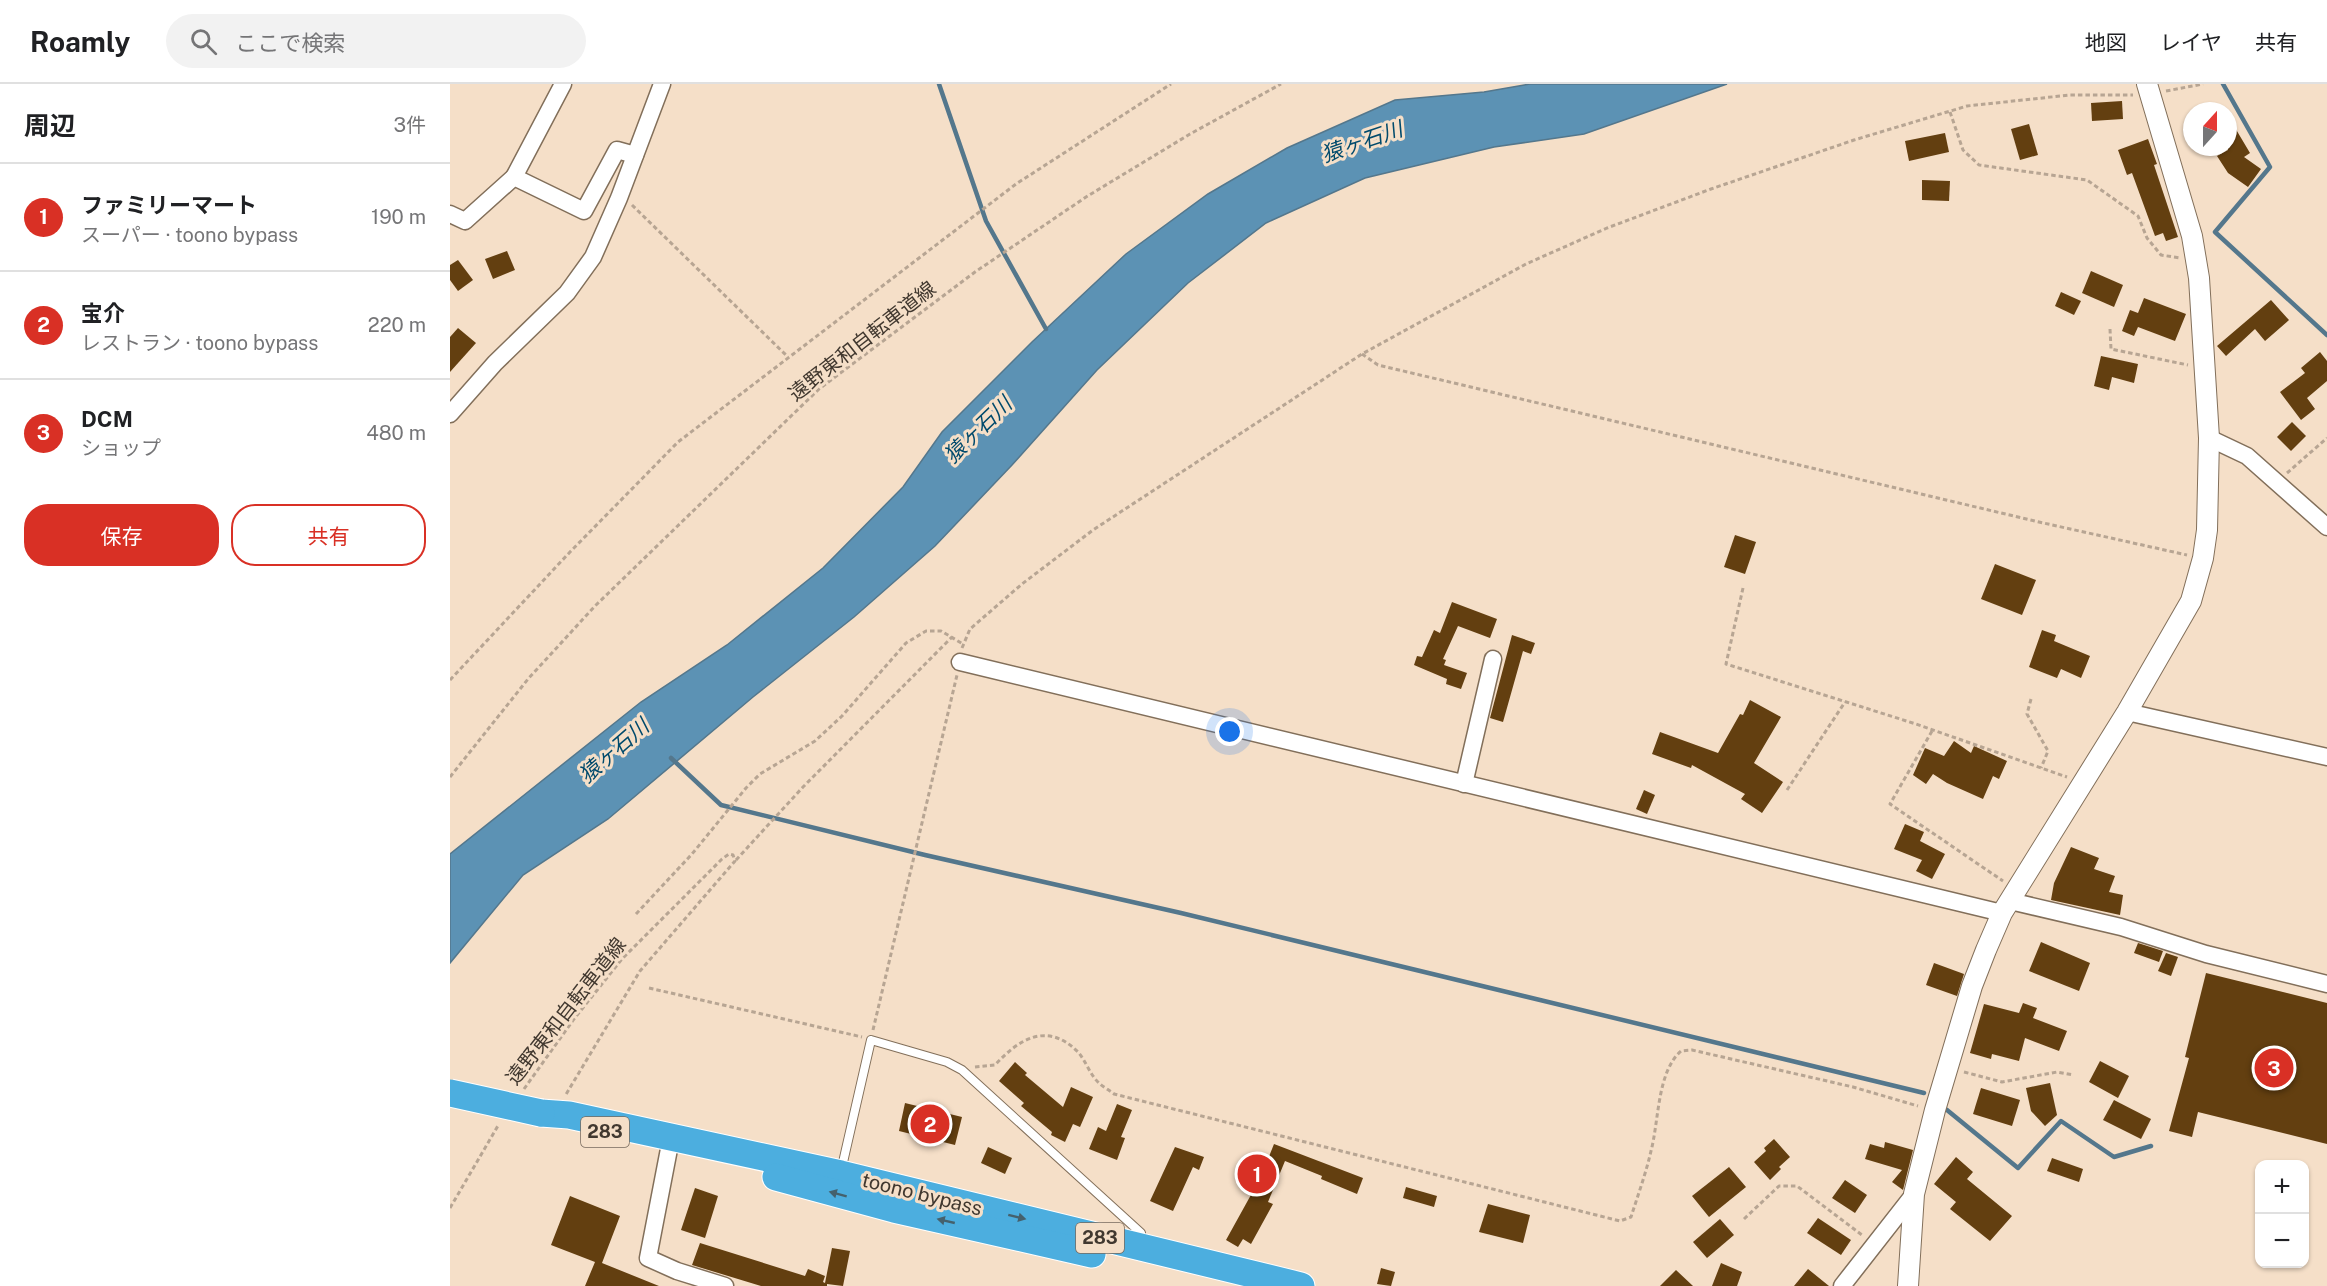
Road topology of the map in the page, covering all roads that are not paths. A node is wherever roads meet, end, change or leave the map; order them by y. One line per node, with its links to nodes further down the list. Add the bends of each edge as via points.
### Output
1 (563, 84): 5 (street)
2 (662, 84): 4 (street)
3 (2149, 89): 8 (street, via 2192,236 2199,278)
4 (635, 155): 5 (street, via 617,150 584,211); 7 (street, via 592,257 567,294 495,363)
5 (514, 177): 6 (street, via 465,221)
6 (450, 214)
7 (450, 414)
8 (2209, 438): 9 (street, via 2247,456); 12 (street, via 2207,530 2191,601)
9 (2327, 527)
10 (1493, 659): 14 (street)
11 (960, 662): 14 (street)
12 (2127, 712): 13 (street); 15 (street)
13 (2327, 757)
14 (1464, 784): 15 (street)
15 (2009, 901): 16 (street, via 2121,927 2206,954); 21 (street, via 1972,986)
16 (2327, 984)
17 (450, 1093): 18 (highway, toono bypass / 283, bridge)
18 (548, 1114): 19 (highway, toono bypass / 283); 20 (highway, toono bypass / 283, via 568,1115)
19 (669, 1149): 23 (street, via 648,1258); 24 (highway, toono bypass / 283, one-way to 19, via 894,1209)
20 (841, 1174): 22 (highway, toono bypass / 283, one-way to 22); 22 (lane, via 871,1040 962,1070 1141,1233)
21 (1914, 1194): 26 (street); 27 (street)
22 (1143, 1248): 25 (highway, toono bypass / 283)
23 (725, 1286)
24 (1228, 1286)
25 (1301, 1286)
26 (1842, 1286)
27 (1908, 1286)

